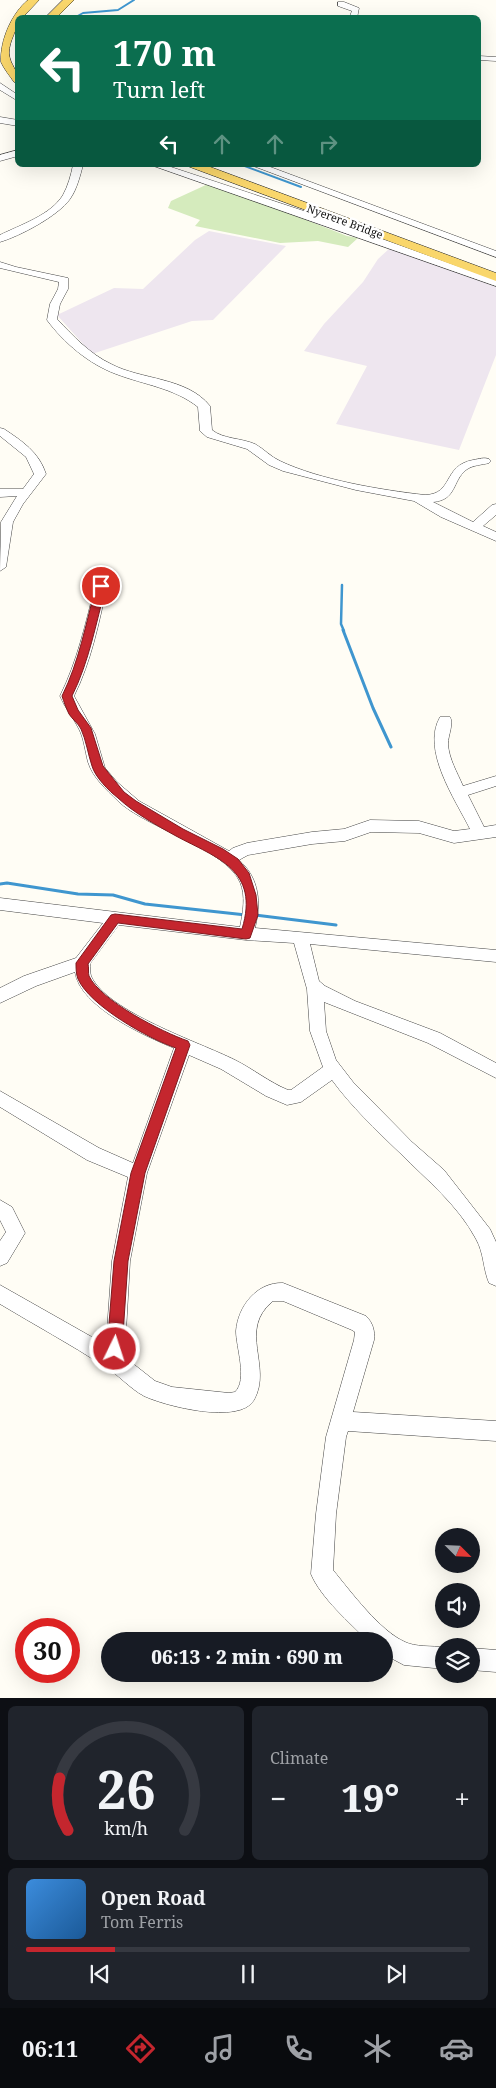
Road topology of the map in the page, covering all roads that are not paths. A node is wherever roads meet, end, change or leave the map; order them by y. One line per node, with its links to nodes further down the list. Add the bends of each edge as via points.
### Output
1 (34, 0): 4 (main road)
2 (69, 0): 5 (main road)
3 (341, 4): 6 (street, via 356,10)
4 (18, 15)
5 (53, 15)
6 (354, 15)
7 (15, 18): 10 (main road, via 4,47 5,60)
8 (481, 58): 9 (street)
9 (496, 59)
10 (15, 75)
11 (0, 86): 12 (street)
12 (15, 98)
13 (0, 120): 14 (street)
14 (15, 122)
15 (15, 154): 16 (street)
16 (0, 158)
17 (77, 167): 22 (street, via 62,204)
18 (163, 167): 21 (street)
19 (264, 167): 23 (street, via 288,173)
20 (218, 169): 21 (street); 25 (main road, Nyerere Bridge); 26 (main road, Nyerere Bridge)
21 (205, 180): 27 (street)
22 (0, 239)
23 (496, 254)
24 (0, 265): 32 (street, via 64,280 52,320 64,333 83,351 108,367 196,398 204,406 206,431 210,435 251,447 291,470)
25 (496, 268)
26 (496, 277)
27 (496, 283)
28 (0, 431): 30 (street, via 22,445 38,464 40,474)
29 (485, 461): 32 (street, via 464,466 451,486 437,498)
30 (27, 492): 31 (street); 34 (street)
31 (0, 493)
32 (417, 498): 35 (street)
33 (496, 508): 35 (street)
34 (3, 523): 37 (street)
35 (475, 527): 36 (street)
36 (496, 537)
37 (0, 566)
38 (101, 586): 44 (street, via 84,650 67,696 73,712 86,728 98,768 132,804)
39 (445, 720): 41 (street, via 441,743 443,758)
40 (496, 782): 41 (street)
41 (460, 792): 43 (street)
42 (496, 831): 43 (street)
43 (480, 834): 44 (street, via 454,837 419,827 370,826 346,835 247,849)
44 (230, 858): 47 (street, via 245,876 250,895 252,915)
45 (0, 904): 46 (street)
46 (115, 918): 47 (street); 50 (street)
47 (246, 934): 48 (street)
48 (300, 937): 49 (street); 51 (street)
49 (496, 956)
50 (82, 963): 52 (street, via 30,981); 53 (street, via 83,977 103,1001 171,1041)
51 (315, 989): 54 (street, via 318,1031); 55 (street, via 334,1000 434,1038)
52 (0, 996)
53 (184, 1045): 54 (street, via 238,1069 287,1098 294,1097); 57 (street)
54 (333, 1069): 59 (street)
55 (496, 1071)
56 (0, 1098): 57 (street, via 93,1154)
57 (138, 1173): 63 (street, via 121,1261)
58 (0, 1208): 60 (street, via 12,1222 16,1233)
59 (490, 1232): 61 (street)
60 (0, 1257)
61 (496, 1277)
62 (0, 1294): 64 (street, via 113,1360 149,1388 172,1397 237,1403 248,1388 251,1370 246,1330 251,1316 263,1296 283,1292 364,1327 364,1340)
63 (115, 1349)
64 (341, 1421): 65 (street); 66 (street, via 336,1437 322,1574)
65 (496, 1431)
66 (374, 1632)
67 (393, 1647): 68 (street, via 404,1654)
68 (435, 1657)
69 (480, 1659): 70 (street)
70 (496, 1660)

